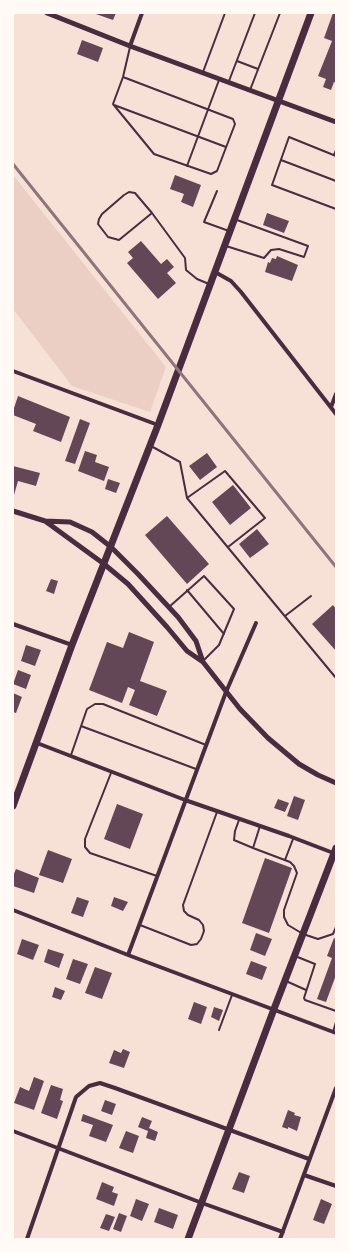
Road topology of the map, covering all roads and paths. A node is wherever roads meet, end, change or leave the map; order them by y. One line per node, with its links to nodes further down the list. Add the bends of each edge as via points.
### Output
1 (47, 13): 7 (street)
2 (142, 13): 8 (street)
3 (225, 13): 11 (lane)
4 (255, 13): 9 (lane)
5 (280, 13): 10 (lane)
6 (311, 13): 16 (main road)
7 (58, 15): 8 (street)
8 (130, 46): 11 (street); 12 (lane)
9 (237, 60): 10 (lane); 14 (lane)
10 (258, 68): 15 (lane)
11 (203, 73): 13 (street)
12 (123, 77): 17 (lane); 18 (lane)
13 (219, 79): 14 (street); 18 (lane)
14 (228, 82): 15 (street)
15 (250, 90): 16 (street)
16 (278, 100): 19 (street); 30 (main road)
17 (113, 104): 20 (lane); 25 (lane, via 154,154)
18 (208, 109): 20 (lane); 21 (lane, via 233,119 235,124)
19 (336, 122)
20 (198, 136): 21 (lane); 25 (lane)
21 (226, 147): 25 (lane, via 217,172 211,174)
22 (336, 150): 23 (lane)
23 (335, 155): 24 (lane, via 289,137)
24 (281, 160): 26 (lane); 28 (lane, via 272,185)
25 (187, 166)
26 (336, 181)
27 (216, 191): 31 (lane, via 204,222)
28 (336, 209)
29 (152, 212): 29 (lane, via 135,193 129,192 102,214 98,224 108,237 118,240); 34 (lane, via 185,258 186,270)
30 (234, 219): 31 (main road); 32 (lane, via 308,246 304,258 279,250 271,250 264,258)
31 (230, 232): 32 (main road)
32 (225, 245): 33 (main road)
33 (215, 272): 34 (main road); 37 (street, via 231,281 241,292)
34 (210, 285): 39 (main road)
35 (13, 371): 39 (street)
36 (336, 394): 37 (street)
37 (331, 407): 38 (street)
38 (336, 414)
39 (158, 425): 40 (main road)
40 (150, 446): 41 (lane, via 180,462); 44 (main road)
41 (187, 498): 45 (lane); 45 (lane, via 225,471 265,518)
42 (13, 511): 43 (street)
43 (45, 521): 44 (street, via 70,522 92,532); 46 (street)
44 (111, 547): 46 (main road); 49 (street)
45 (228, 547): 50 (lane)
46 (104, 564): 54 (main road); 55 (street, via 128,584 187,651)
47 (187, 590): 49 (lane); 53 (lane); 53 (lane, via 204,576 234,609)
48 (311, 596): 50 (lane)
49 (168, 607): 55 (street, via 196,641)
50 (285, 616): 56 (lane)
51 (256, 623): 57 (street)
52 (13, 624): 54 (street)
53 (224, 634): 55 (lane, via 219,645)
54 (72, 646): 59 (main road)
55 (202, 662): 57 (street)
56 (336, 678)
57 (226, 692): 60 (street); 64 (street, via 284,752 318,775)
58 (81, 726): 60 (lane, via 87,709 95,704 103,704); 61 (lane); 62 (lane)
59 (37, 743): 61 (street); 66 (main road)
60 (206, 745): 62 (street)
61 (71, 756): 63 (street)
62 (197, 769): 65 (street)
63 (112, 771): 65 (street); 74 (lane, via 85,847 90,853)
64 (336, 783)
65 (185, 800): 67 (street); 74 (street)
66 (13, 806)
67 (217, 811): 68 (street); 76 (lane, via 183,905 184,911 203,925 201,939 197,944 191,945)
68 (239, 818): 69 (street); 71 (lane, via 234,840)
69 (260, 826): 70 (street); 71 (lane)
70 (294, 838): 72 (street); 73 (lane)
71 (253, 848): 73 (lane)
72 (335, 852): 78 (main road)
73 (285, 860): 78 (lane, via 294,866 297,873 284,910 284,918 288,925)
74 (158, 876): 76 (street)
75 (13, 910): 80 (street)
76 (139, 925): 80 (street)
77 (336, 927): 79 (lane)
78 (302, 934): 79 (lane, via 318,939); 81 (main road)
79 (335, 934)
80 (128, 955): 84 (street)
81 (294, 955): 82 (main road); 83 (lane, via 315,964)
82 (284, 981): 83 (lane); 85 (main road)
83 (306, 990): 86 (lane, via 305,1000)
84 (232, 994): 85 (street); 88 (lane)
85 (274, 1009): 89 (street); 92 (main road)
86 (336, 1011)
87 (336, 1022): 89 (lane)
88 (219, 1030)
89 (334, 1032)
90 (336, 1088): 94 (street)
91 (13, 1131): 93 (street)
92 (229, 1131): 93 (street, via 100,1083 89,1086 76,1097); 94 (street); 97 (main road)
93 (59, 1148): 97 (street); 99 (street)
94 (309, 1159): 95 (street)
95 (304, 1175): 96 (street); 98 (street)
96 (336, 1186)
97 (202, 1203): 98 (street); 100 (main road)
98 (283, 1232): 101 (street)
99 (27, 1239)
100 (188, 1239)
101 (280, 1239)

